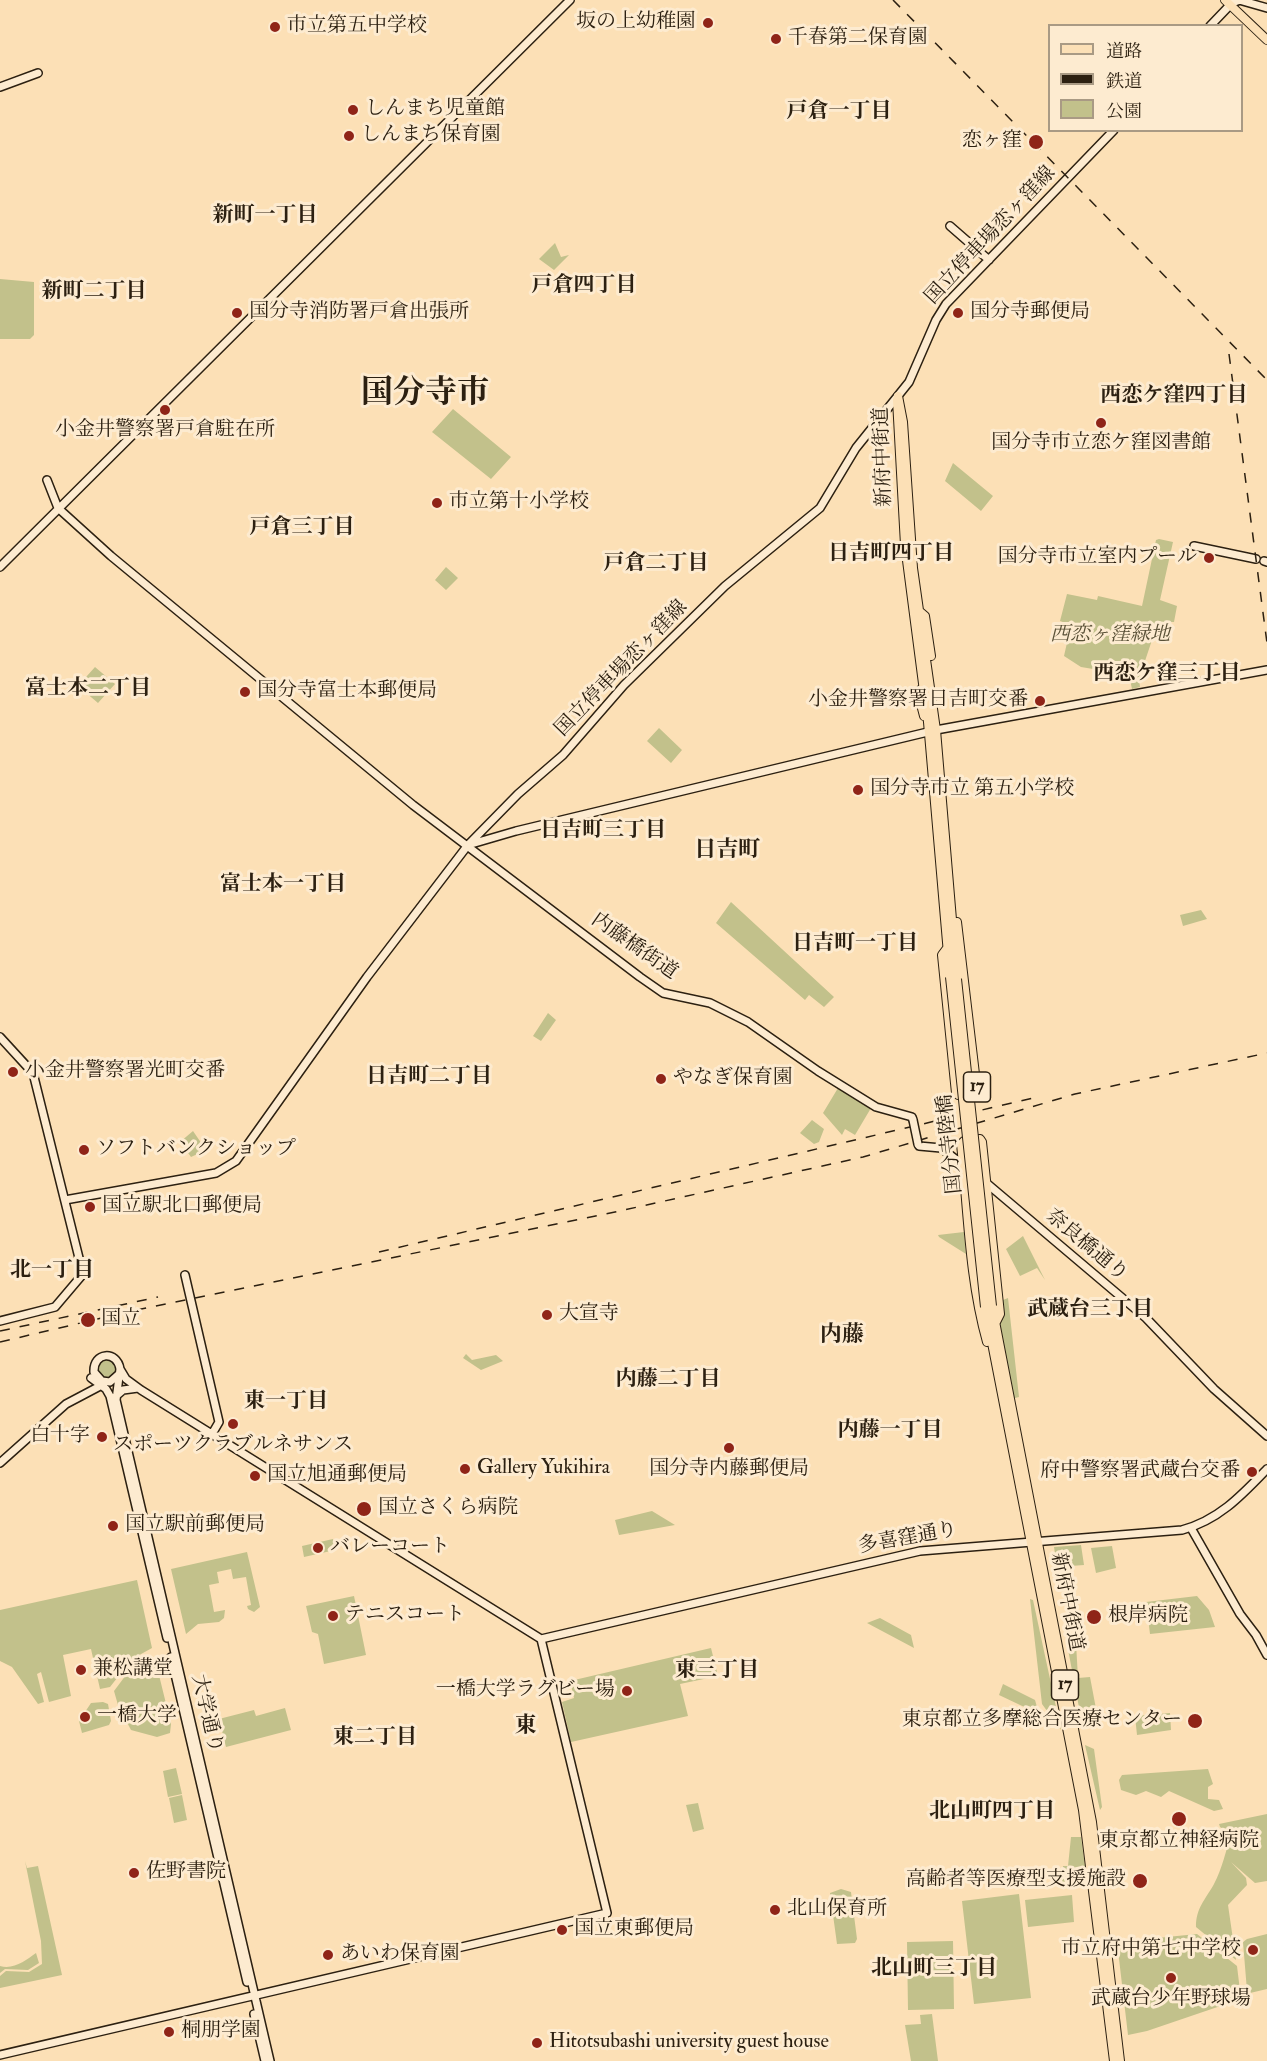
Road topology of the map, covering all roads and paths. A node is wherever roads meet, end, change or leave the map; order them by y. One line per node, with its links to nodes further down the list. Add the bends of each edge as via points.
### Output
1 (570, 0): 14 (main road)
2 (1239, 0): 3 (main road); 4 (main road)
3 (1227, 3): 5 (main road); 6 (main road)
4 (1267, 8)
5 (1211, 24)
6 (1267, 40)
7 (38, 73): 8 (main road)
8 (0, 87)
9 (1112, 132): 11 (main road, 国立停車場恋ヶ窪線)
10 (950, 226): 11 (main road)
11 (989, 260): 12 (main road, 国立停車場恋ヶ窪線, via 943,308 914,373)
12 (898, 396): 19 (main road, 新府中街道 / 17, via 918,610 933,707); 19 (main road, 新府中街道 / 17, via 905,545); 20 (main road, 国立停車場恋ヶ窪線, via 856,448 820,508 737,574 624,686 563,755)
13 (47, 480): 14 (main road)
14 (58, 508): 17 (main road); 22 (main road, 内藤橋街道, via 111,556)
15 (1194, 546): 16 (main road)
16 (1262, 560)
17 (0, 567)
18 (1267, 670): 19 (main road)
19 (932, 731): 21 (main road); 23 (main road, 新府中街道 / 17, via 939,764); 24 (main road, 新府中街道 / 17)
20 (490, 822): 21 (main road); 22 (main road, 国立停車場恋ヶ窪線)
21 (497, 835): 22 (main road)
22 (468, 845): 27 (main road, 内藤橋街道, bridge, via 663,993 710,1003 748,1022 868,1102 912,1117 919,1146 941,1148); 29 (main road, 国立停車場恋ヶ窪線, via 232,1165 216,1173)
23 (952, 914): 24 (main road, 17, via 962,950 975,1094 956,1092 942,966 942,953); 25 (main road, 新府中街道 / 17)
24 (948, 947): 25 (main road, 新府中街道 / 17)
25 (954, 978): 31 (main road, 国分寺陸橋 / 17, bridge)
26 (0, 1037): 29 (main road, via 33,1073)
27 (963, 1165): 28 (main road); 28 (main road, 17, via 962,1142 981,1140); 34 (main road, 17, via 979,1307)
28 (986, 1183): 33 (main road, 17, via 1000,1314); 45 (main road, 奈良橋通り, via 1146,1318 1214,1389)
29 (65, 1200): 32 (main road, via 83,1274 55,1307)
30 (185, 1275): 44 (main road, via 219,1422)
31 (989, 1307): 33 (main road, 新府中街道 / 17); 34 (main road, 新府中街道 / 17)
32 (0, 1321)
33 (995, 1324): 49 (main road, 新府中街道 / 17)
34 (995, 1362): 49 (main road, 新府中街道 / 17)
35 (93, 1369): 36 (main road, via 96,1360 108,1355 116,1358); 37 (main road); 38 (main road, via 98,1379)
36 (120, 1372): 38 (main road); 40 (main road, 大学通り); 41 (main road)
37 (91, 1378): 39 (main road); 42 (main road)
38 (110, 1382): 39 (main road)
39 (101, 1385): 40 (main road); 42 (main road); 43 (main road, 大学通り)
40 (117, 1386): 41 (main road); 43 (main road, 大学通り)
41 (138, 1388): 43 (main road, via 120,1391); 44 (main road)
42 (81, 1394): 43 (main road, via 100,1392); 46 (main road)
43 (114, 1399): 52 (main road, 大学通り)
44 (212, 1434): 50 (main road)
45 (1267, 1436)
46 (0, 1462)
47 (1267, 1469): 48 (main road, 多喜窪通り, via 1224,1511)
48 (1191, 1528): 49 (main road, 多喜窪通り, via 1169,1533); 51 (main road)
49 (1034, 1540): 50 (main road, 多喜窪通り, via 889,1556); 56 (main road, 新府中街道 / 17, via 1088,1840); 57 (main road, 新府中街道 / 17, via 1093,1830)
50 (541, 1639): 52 (main road, via 607,1913)
51 (1267, 1655)
52 (253, 1997): 53 (main road); 54 (main road, 大学通り); 55 (main road, 大学通り)
53 (0, 2055)
54 (265, 2061)
55 (270, 2061)
56 (1113, 2061)
57 (1120, 2061)

